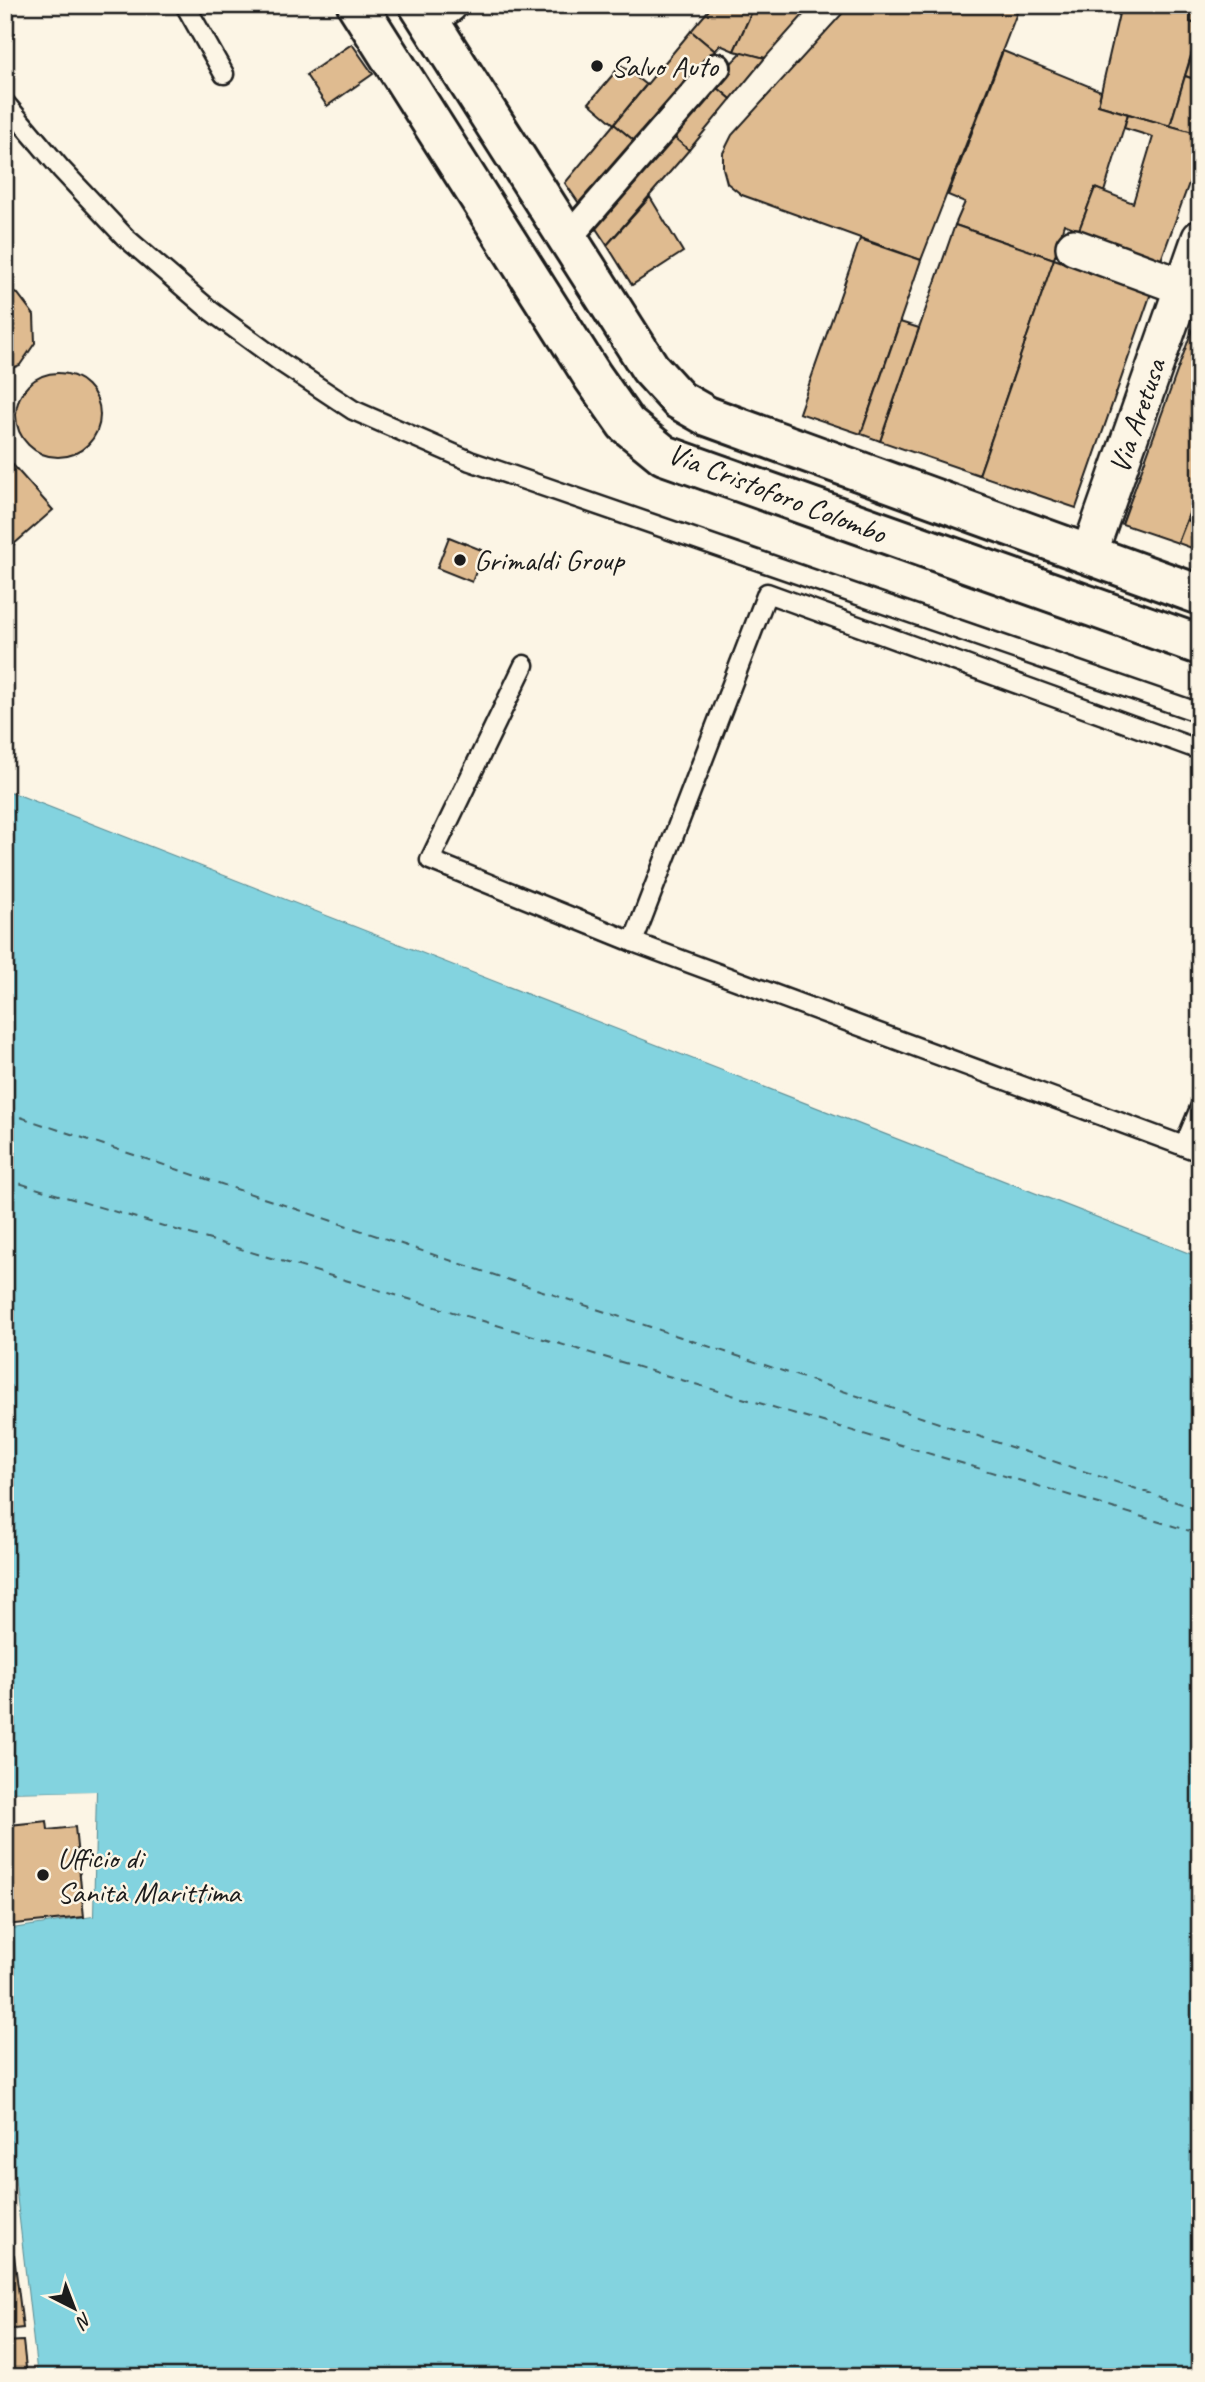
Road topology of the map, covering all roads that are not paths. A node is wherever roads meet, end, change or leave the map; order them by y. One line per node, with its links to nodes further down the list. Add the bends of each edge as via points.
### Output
1 (185, 5): 5 (lane)
2 (357, 5): 13 (main road, Via Cristoforo Colombo, via 593,377 626,424 664,455)
3 (432, 10): 7 (main road, Via Cristoforo Colombo)
4 (717, 67): 7 (street)
5 (224, 74)
6 (5, 103): 15 (lane, via 125,237 211,311 353,410 470,461)
7 (568, 238): 11 (main road, Via Cristoforo Colombo, via 650,368 679,400 707,416)
8 (1200, 238): 10 (street, Via Aretusa)
9 (1074, 247): 10 (street)
10 (1183, 287): 11 (street, Via Aretusa)
11 (1089, 554): 12 (main road, Via Cristoforo Colombo)
12 (1200, 595)
13 (1200, 645)
14 (524, 666): 17 (lane, via 430,860)
15 (1200, 713)
16 (1200, 750): 17 (lane, via 767,593)
17 (633, 942): 19 (lane)
18 (1200, 1108): 19 (lane)
19 (1192, 1149)

